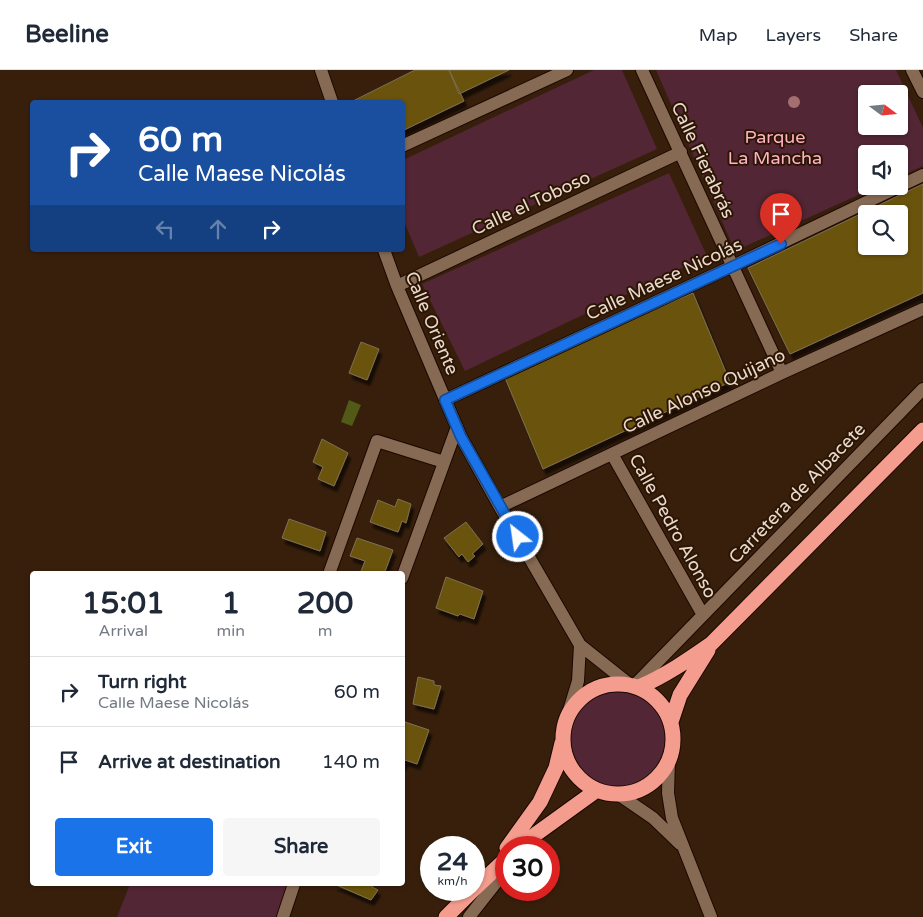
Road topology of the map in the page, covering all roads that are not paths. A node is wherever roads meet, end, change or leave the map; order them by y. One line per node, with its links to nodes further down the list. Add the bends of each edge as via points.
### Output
1 (321, 70): 6 (street)
2 (567, 70): 7 (street)
3 (642, 70): 8 (street, Calle Fierabrás)
4 (912, 70): 5 (street)
5 (923, 92)
6 (331, 100)
7 (405, 145)
8 (681, 152): 11 (street, Calle Fierabrás); 12 (street, Calle el Toboso)
9 (923, 175): 11 (street, Calle Maese Nicolás)
10 (385, 252): 12 (street, Calle Oriente)
11 (733, 266): 14 (street, Calle Fierabrás); 16 (street, Calle Maese Nicolás)
12 (396, 286): 16 (street, Calle Oriente)
13 (923, 309): 14 (street, Calle Alonso Quijano)
14 (782, 374): 19 (street, Calle Alonso Quijano)
15 (923, 389): 24 (street, Carretera de Albacete)
16 (445, 400): 17 (street, Calle Oriente)
17 (457, 427): 20 (street); 21 (street, Calle Oriente)
18 (923, 430): 25 (highway)
19 (612, 454): 21 (street, Calle Alonso Quijano); 24 (street, Calle Pedro Alonso)
20 (444, 462): 22 (street, via 377,441); 23 (street)
21 (500, 507): 26 (street, Calle Oriente)
22 (329, 571)
23 (405, 571)
24 (703, 615): 27 (street, Carretera de Albacete)
25 (711, 644): 27 (highway, via 653,682); 29 (highway, via 680,694)
26 (580, 645): 27 (street); 28 (street, via 578,681)
27 (634, 686): 28 (highway, via 618,683 597,687 579,699); 29 (highway, via 657,699)
28 (567, 717): 30 (highway)
29 (670, 722): 31 (highway, via 674,738)
30 (562, 739): 32 (highway, via 567,760 579,778); 35 (highway, via 556,768 540,802)
31 (669, 760): 33 (highway, via 657,778 639,790); 37 (street, via 668,793 672,818)
32 (597, 790): 33 (highway); 34 (highway)
33 (618, 794): 37 (street, via 653,818)
34 (536, 834): 36 (highway)
35 (516, 836)
36 (534, 836)
37 (684, 848): 48 (street)
38 (495, 866): 40 (highway)
39 (495, 869): 40 (highway)
40 (491, 872): 41 (highway)
41 (485, 878)
42 (495, 884): 47 (street)
43 (293, 886): 45 (street)
44 (462, 901): 46 (highway)
45 (283, 917)
46 (446, 917)
47 (469, 917)
48 (711, 917)

